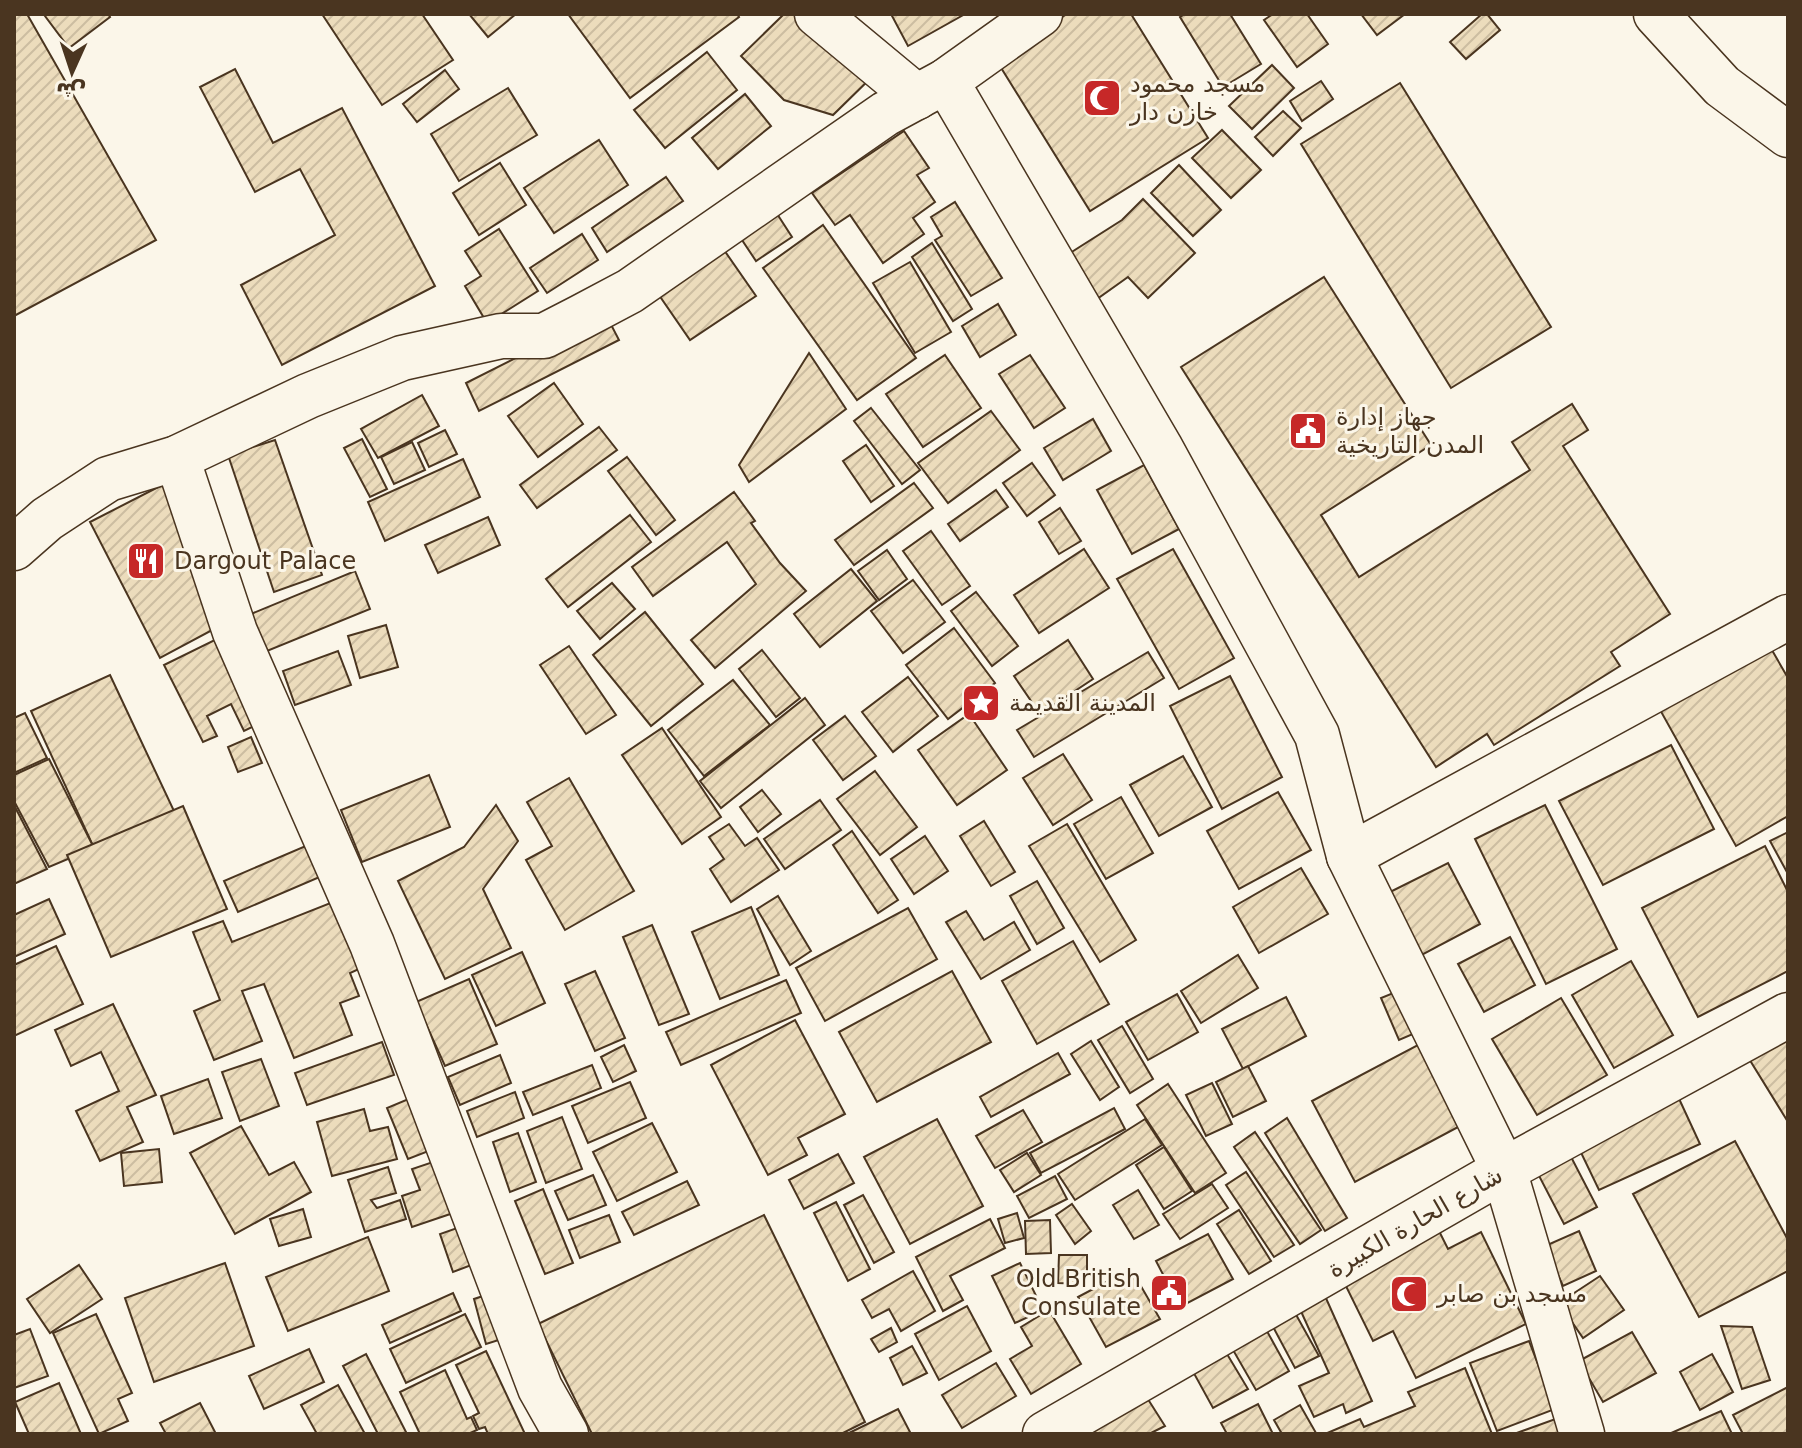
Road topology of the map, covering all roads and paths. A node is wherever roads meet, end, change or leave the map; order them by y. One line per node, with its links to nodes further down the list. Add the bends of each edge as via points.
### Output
1 (817, 14): 4 (street)
2 (1040, 14): 4 (street)
3 (1656, 14): 5 (street, via 1722,86)
4 (931, 89): 6 (street, via 885,114 630,291 544,336 501,336 402,358); 9 (street, via 1160,447 1317,735)
5 (1788, 135)
6 (177, 458): 7 (street, via 108,479); 12 (street, via 235,632 372,944 540,1388)
7 (14, 548)
8 (1788, 617): 9 (street)
9 (1349, 856): 11 (street)
10 (1788, 1015): 11 (street, شارع الحارة الكبيرة)
11 (1504, 1170): 13 (street, شارع الحارة الكبيرة); 14 (street)
12 (566, 1434)
13 (1045, 1434)
14 (1582, 1434)

